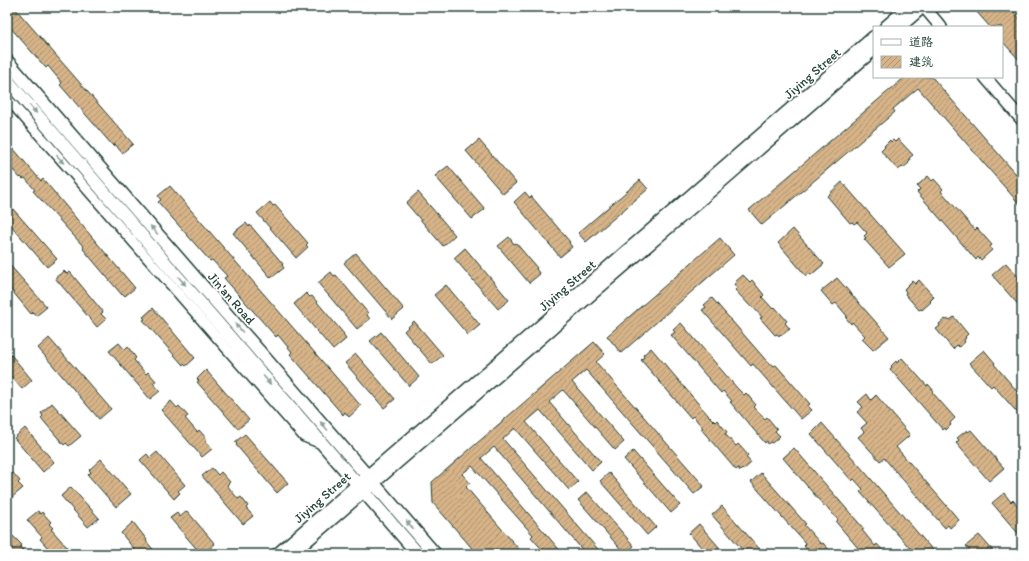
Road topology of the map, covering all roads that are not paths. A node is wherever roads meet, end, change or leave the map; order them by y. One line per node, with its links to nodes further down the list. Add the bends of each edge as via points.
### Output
1 (909, 7): 4 (main road)
2 (923, 7): 5 (main road); 6 (street)
3 (933, 7): 7 (street)
4 (887, 26)
5 (900, 26)
6 (940, 26)
7 (949, 26)
8 (873, 38): 18 (main road, Jiying Street)
9 (873, 50): 18 (main road, Jiying Street)
10 (7, 61): 18 (main road, Jin'an Road, one-way to 10)
11 (986, 78): 16 (street)
12 (994, 78): 15 (street)
13 (7, 80): 17 (main road, Jin'an Road, one-way to 17)
14 (7, 98): 17 (street, one-way to 17, via 304,437)
15 (1022, 110)
16 (1022, 120)
17 (324, 445): 19 (main road, Jin'an Road)
18 (371, 480): 19 (main road, Jiying Street); 23 (main road, Jin'an Road, one-way to 18)
19 (361, 488): 20 (main road, Jiying Street); 21 (main road, Jiying Street); 22 (main road, Jin'an Road)
20 (278, 554)
21 (291, 554)
22 (418, 554)
23 (435, 554)

